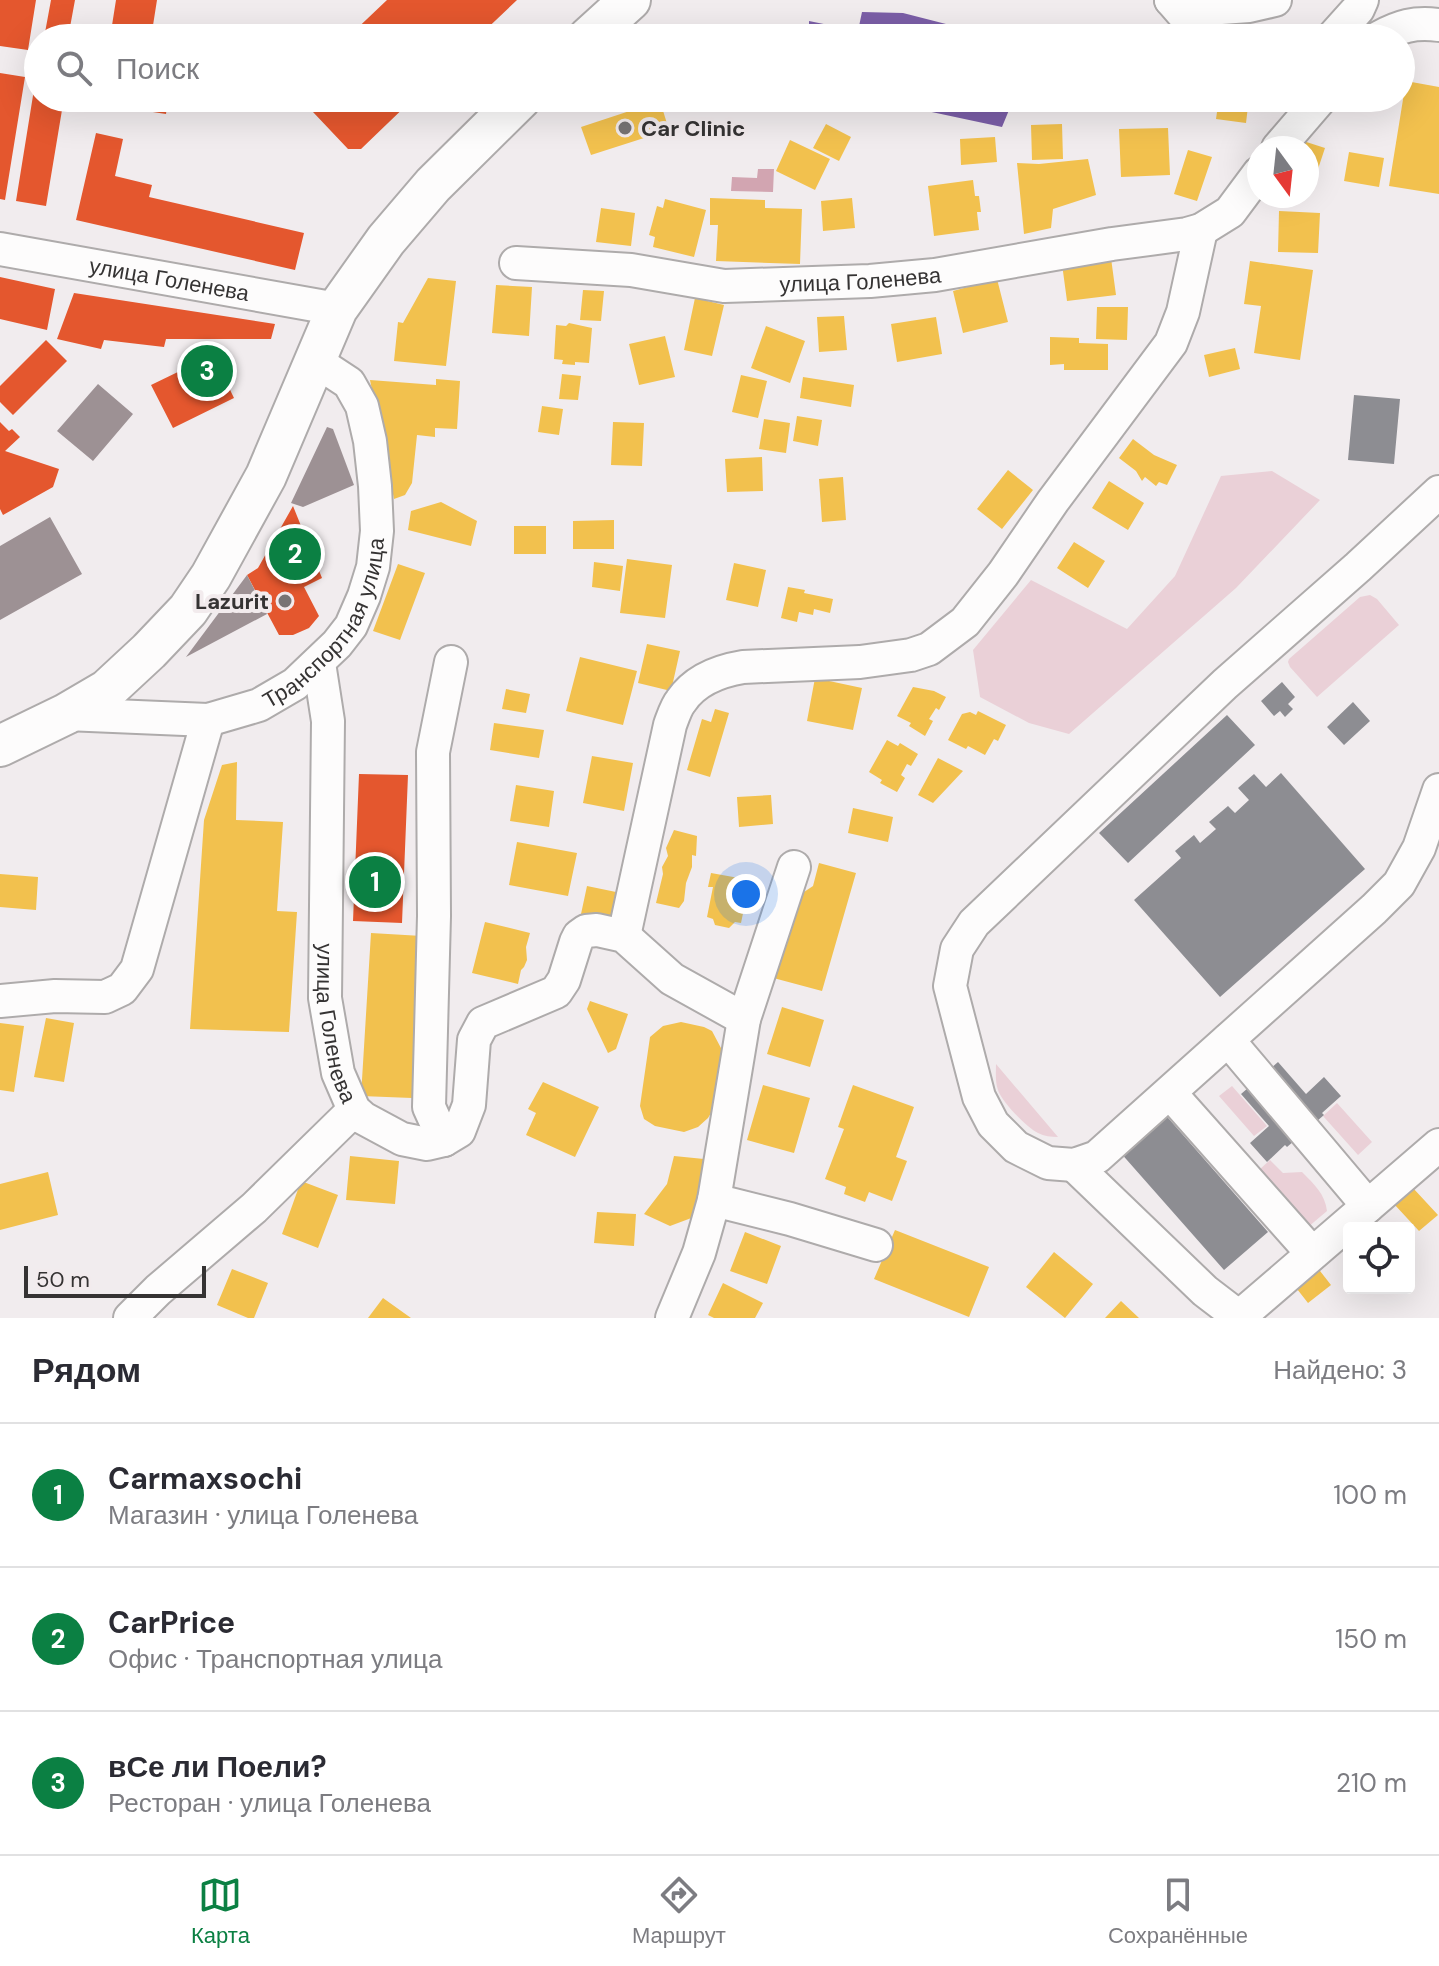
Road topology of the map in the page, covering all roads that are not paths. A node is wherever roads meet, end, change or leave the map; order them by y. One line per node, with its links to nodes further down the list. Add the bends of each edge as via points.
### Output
1 (630, 0): 5 (main road)
2 (1171, 0): 3 (street, via 1207,9); 6 (street)
3 (1275, 0)
4 (1362, 0): 7 (street)
5 (603, 24)
6 (1192, 24)
7 (1345, 24)
8 (1415, 24): 9 (street)
9 (1439, 25)
10 (507, 112): 17 (main road, Транспортная улица, via 423,196)
11 (1309, 112): 12 (street)
12 (1288, 136)
13 (1247, 189): 14 (street, улица Голенева, via 1230,212)
14 (1201, 230): 16 (street, улица Голенева, via 870,281 724,286 631,270); 27 (street, via 1171,343 965,622 929,649 911,655 725,670 696,684 680,701 670,725)
15 (0, 249): 17 (street, улица Голенева)
16 (516, 263)
17 (337, 309): 18 (main road, Транспортная улица)
18 (314, 360): 21 (street, Транспортная улица, via 349,383 362,406 377,531 373,567 351,626); 22 (main road, Транспортная улица, via 266,476 188,610 107,690)
19 (1439, 492): 35 (street, via 1191,717 974,923 957,949 950,986 979,1097 993,1124 1016,1147 1048,1163)
20 (451, 662): 33 (street, via 433,752 429,1107)
21 (319, 663): 23 (street, Транспортная улица, via 259,705); 32 (street, улица Голенева, via 328,721 325,998 338,1073)
22 (66, 714): 23 (street, Транспортная улица); 24 (main road, Транспортная улица)
23 (208, 720): 28 (street, via 137,969 122,989 105,997)
24 (0, 746)
25 (1439, 790): 30 (street, via 1419,848 1399,884)
26 (794, 867): 29 (street)
27 (624, 936): 29 (street, via 672,979); 33 (street, via 586,931 576,942 556,992 483,1023 474,1040 469,1105 459,1131)
28 (0, 1001)
29 (744, 1019): 36 (street)
30 (1228, 1040): 31 (street); 37 (street)
31 (1170, 1093): 35 (street, via 1097,1157); 39 (street)
32 (354, 1110): 33 (street, улица Голенева, via 402,1139 427,1144); 41 (street)
33 (444, 1140)
34 (1439, 1145): 37 (street)
35 (1074, 1165): 40 (street)
36 (714, 1200): 38 (street); 42 (street)
37 (1368, 1206): 39 (street)
38 (876, 1245)
39 (1312, 1253): 40 (street)
40 (1239, 1317)
41 (130, 1318)
42 (672, 1318)

